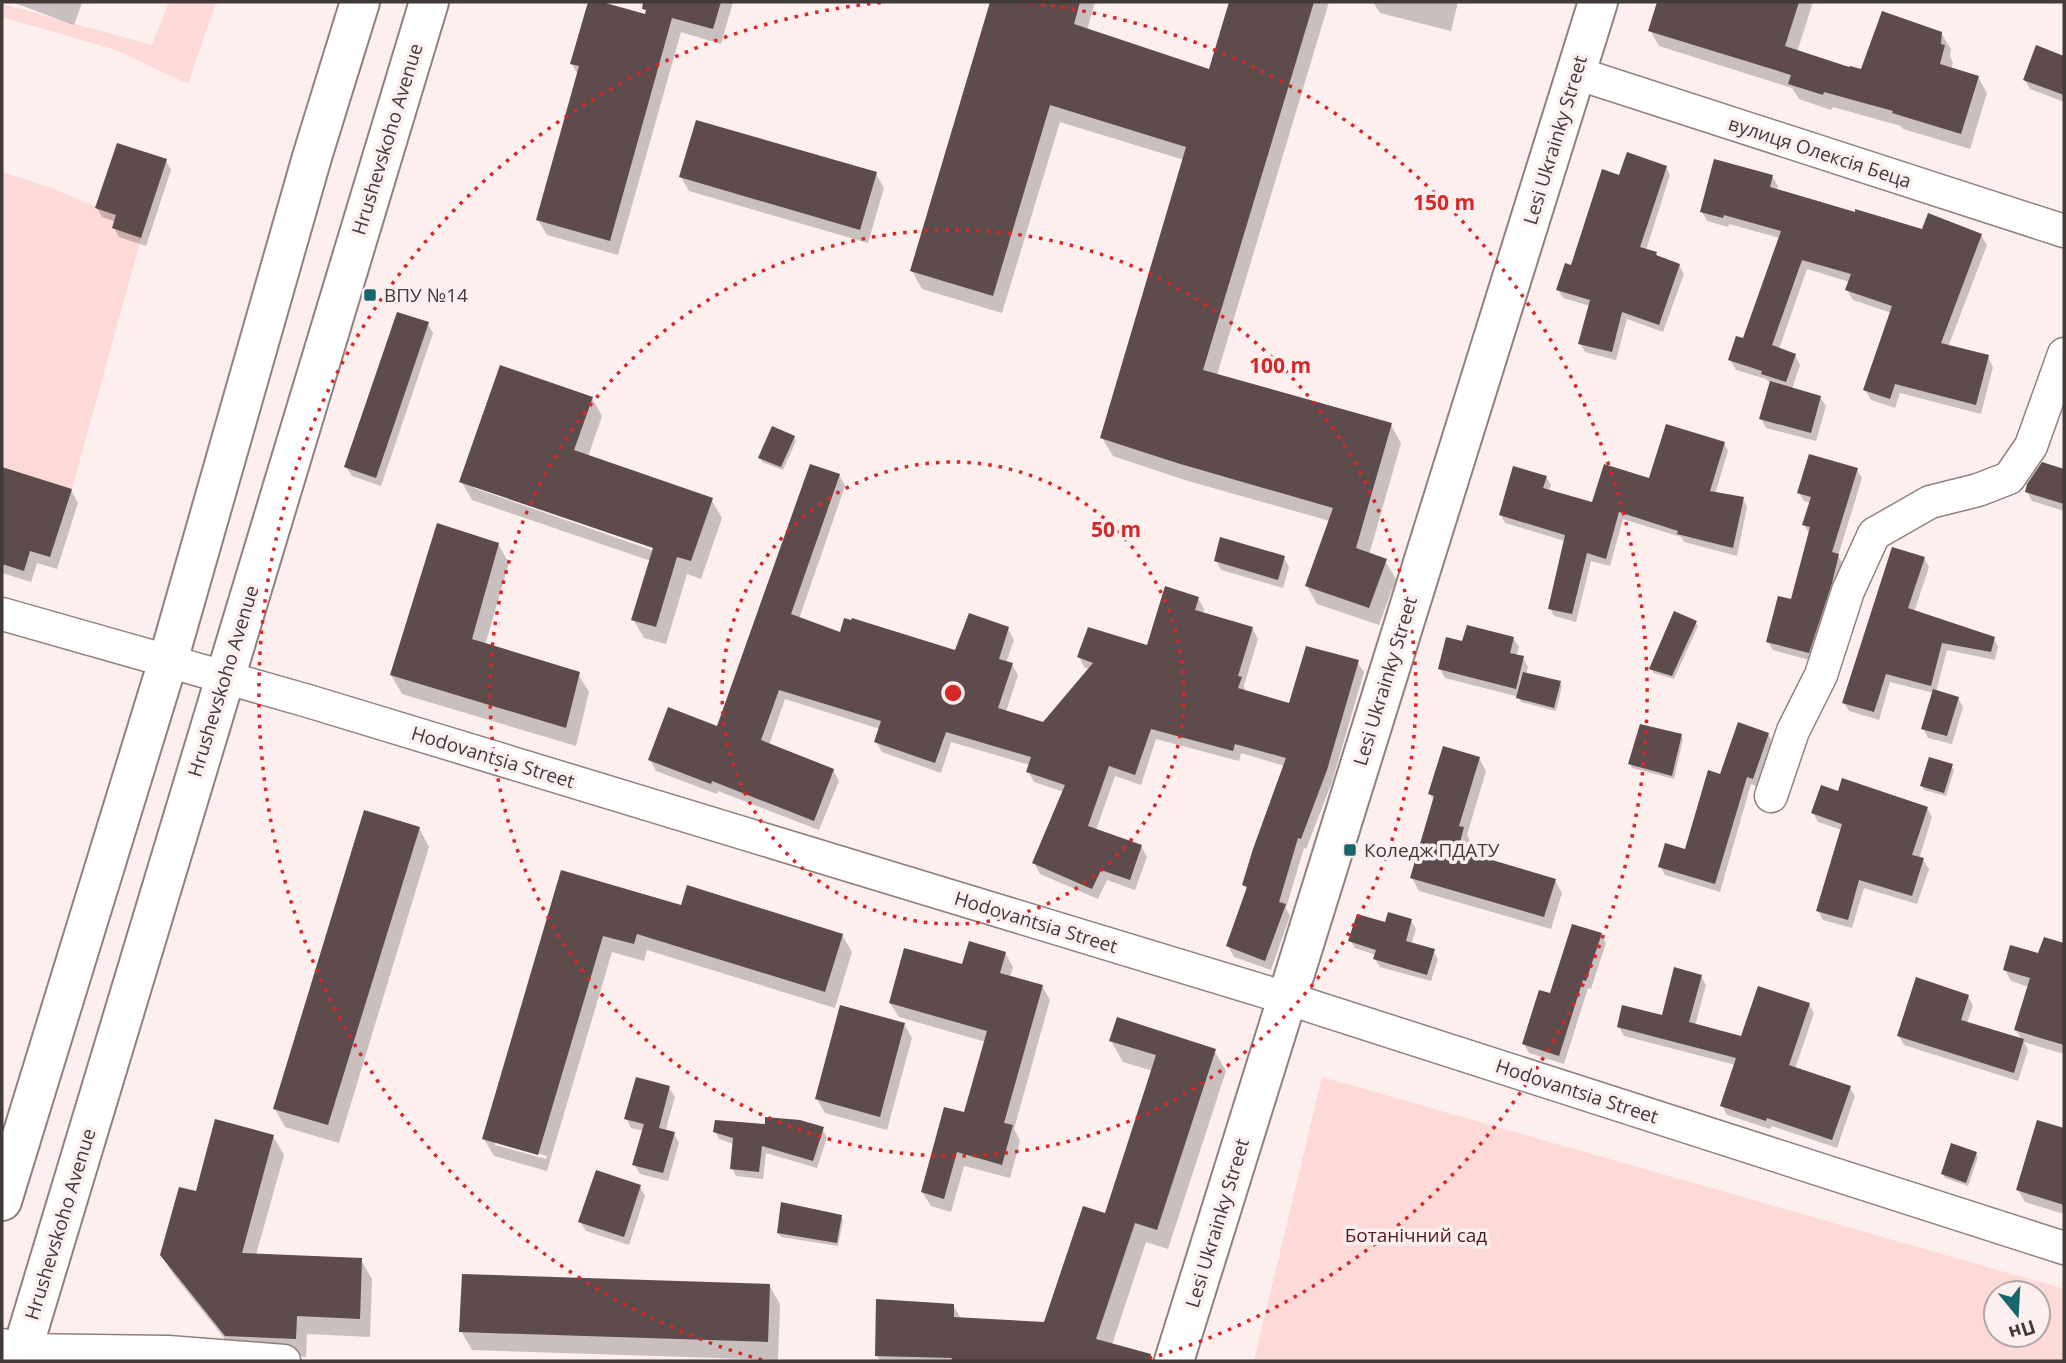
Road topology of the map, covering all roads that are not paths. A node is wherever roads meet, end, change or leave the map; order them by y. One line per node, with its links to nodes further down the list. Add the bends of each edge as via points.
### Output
1 (360, 2): 8 (main road)
2 (429, 2): 9 (main road, Hrushevskoho Avenue)
3 (1598, 2): 4 (main road, Lesi Ukrainky Street)
4 (1576, 73): 5 (street, вулиця Олексія Беца); 11 (main road, Lesi Ukrainky Street)
5 (2064, 231)
6 (2064, 354): 10 (street, via 2031,446 2009,478 1930,502 1874,534)
7 (2, 614): 8 (street, Hodovantsia Street)
8 (168, 661): 9 (street, Hodovantsia Street); 12 (main road)
9 (224, 678): 11 (street, Hodovantsia Street); 14 (main road, Hrushevskoho Avenue)
10 (1771, 796)
11 (1286, 998): 13 (street, Hodovantsia Street); 16 (main road, Lesi Ukrainky Street)
12 (2, 1200)
13 (2064, 1248)
14 (19, 1355): 15 (street, via 168,1352)
15 (284, 1361)
16 (1174, 1361)

